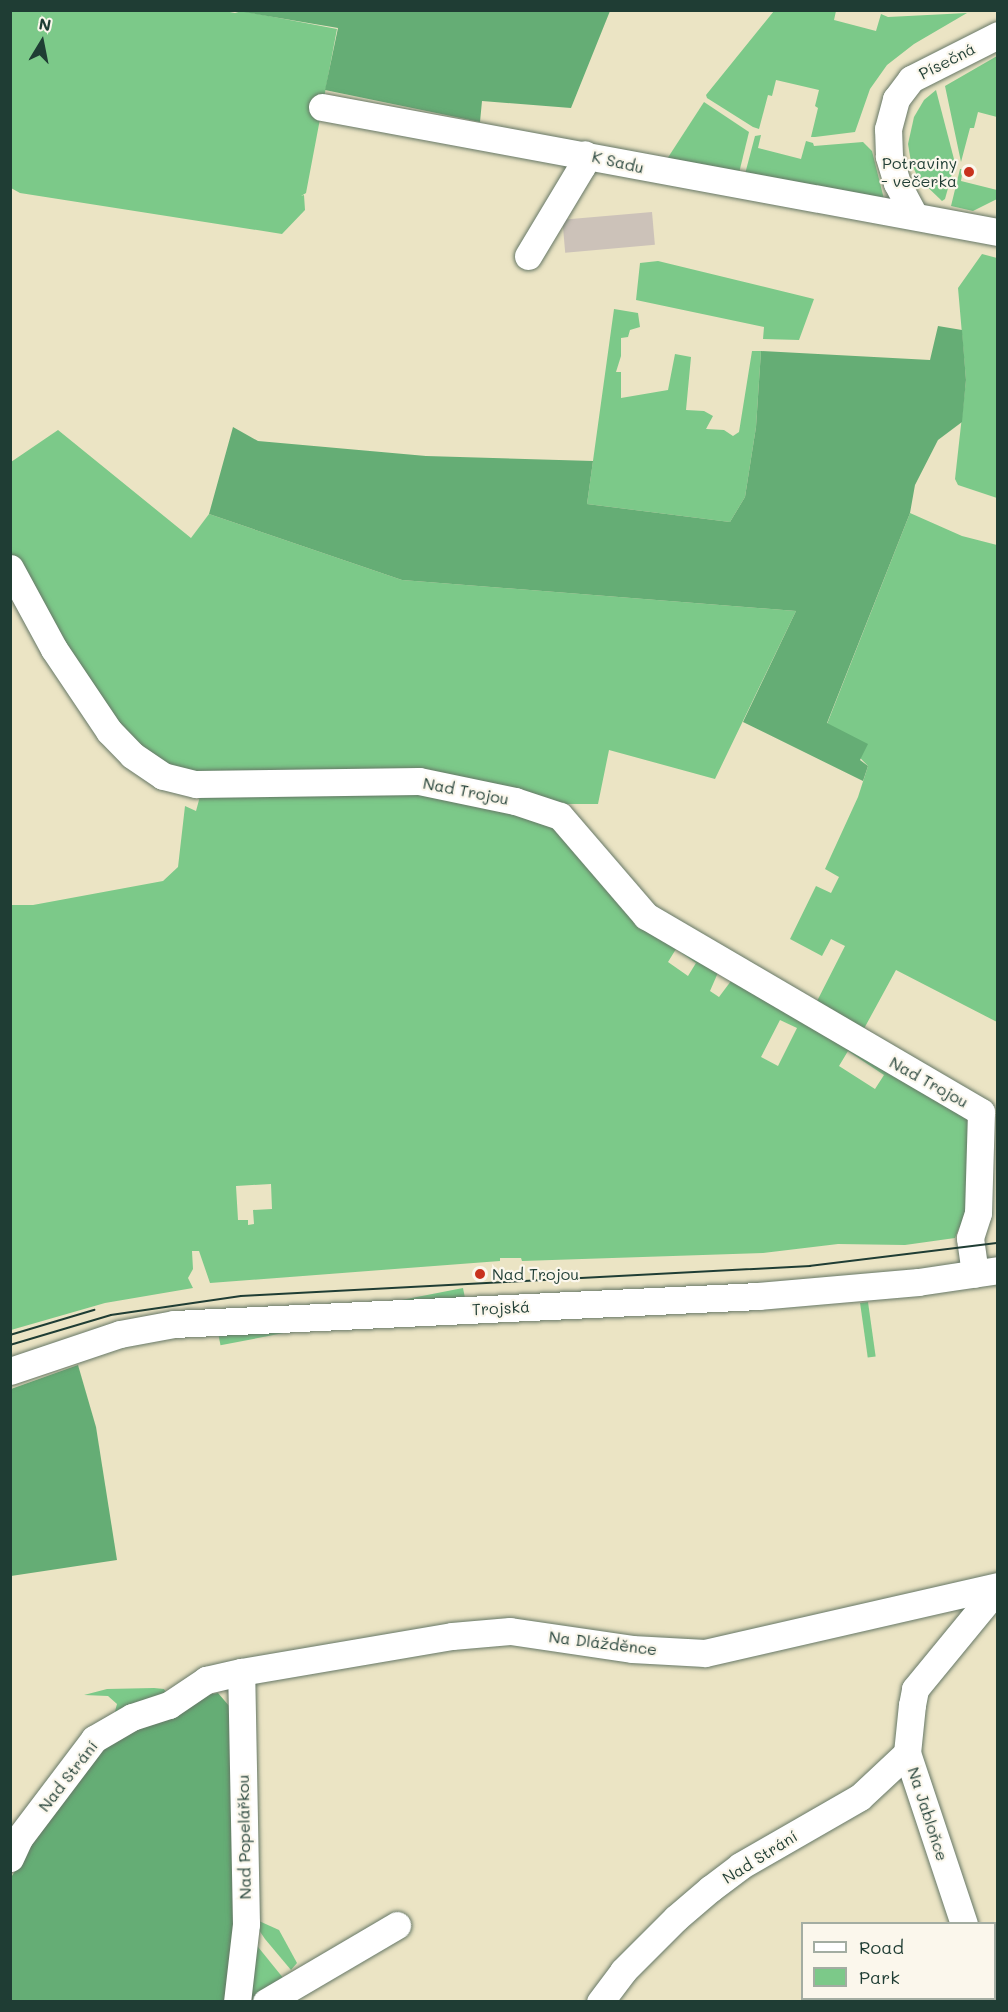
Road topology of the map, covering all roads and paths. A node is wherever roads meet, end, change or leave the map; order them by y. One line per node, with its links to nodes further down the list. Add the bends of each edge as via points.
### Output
1 (998, 35): 4 (street, Písečná, via 910,79 896,99 888,129 889,156 897,183)
2 (322, 107): 3 (street, K Sadu)
3 (585, 154): 4 (street, K Sadu, via 835,204); 6 (street, via 582,166)
4 (914, 215): 5 (street)
5 (998, 232)
6 (528, 256)
7 (10, 568): 8 (street, Nad Trojou, via 54,648 103,722 132,755 163,776 196,784 419,781 515,801 560,816 646,916 981,1112)
8 (988, 1211): 9 (street, Nad Trojou, via 970,1238)
9 (986, 1272): 10 (street, Trojská, via 758,1296 174,1324 120,1334)
10 (10, 1371)
11 (998, 1587): 12 (street, Na Dlážděnce, via 705,1653 632,1649 510,1631 452,1636); 14 (street, Na Jabloňce, via 915,1689)
12 (241, 1672): 13 (street, Na Dlážděnce); 18 (street, Nad Popelářkou, via 246,1924)
13 (206, 1680): 15 (street, Nad Strání, via 169,1705 132,1717 94,1739 20,1837)
14 (907, 1753): 16 (street, Na Jabloňce); 20 (street, Nad Strání, via 860,1797 740,1866 710,1889 622,1971)
15 (10, 1858)
16 (964, 1922)
17 (397, 1925): 19 (street)
18 (237, 2001)
19 (266, 2001)
20 (600, 2001)

